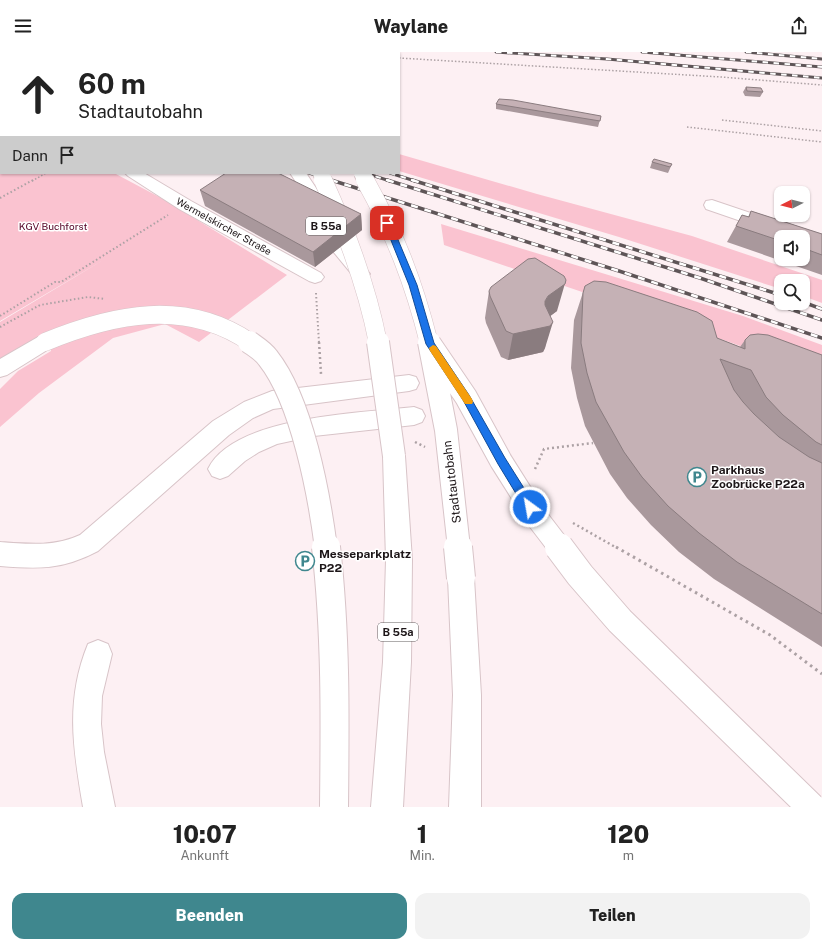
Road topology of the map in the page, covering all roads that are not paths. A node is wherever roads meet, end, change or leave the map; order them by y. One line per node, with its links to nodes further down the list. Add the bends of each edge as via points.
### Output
1 (135, 174): 8 (main road, Wermelskircher Straße)
2 (299, 174): 7 (main road, B 55a, bridge, via 312,194 331,238)
3 (320, 174): 7 (main road, B 55a, bridge)
4 (362, 174): 9 (main road, Stadtautobahn, bridge, via 398,245)
5 (712, 205): 6 (main road)
6 (822, 243)
7 (361, 274): 18 (main road, B 55a, bridge, via 380,354 388,404 394,456 399,560 397,662)
8 (315, 277)
9 (430, 344): 19 (main road, Stadtautobahn, bridge, via 452,467 461,578 467,695); 20 (main road, bridge, via 466,397 501,461 537,518 580,575 656,658)
10 (0, 369): 17 (main road, bridge, via 45,342 84,326 141,315 187,317 214,324 253,344 268,358 283,382 298,418 318,495 330,580 334,652)
11 (409, 383): 14 (main road, via 272,400 256,406 210,437 79,549 53,556)
12 (414, 416): 13 (main road, via 314,427 274,435 250,445)
13 (220, 469)
14 (0, 554)
15 (98, 654): 16 (main road, via 88,696 87,720 88,742)
16 (99, 807)
17 (334, 807)
18 (386, 807)
19 (466, 807)
20 (811, 807)

